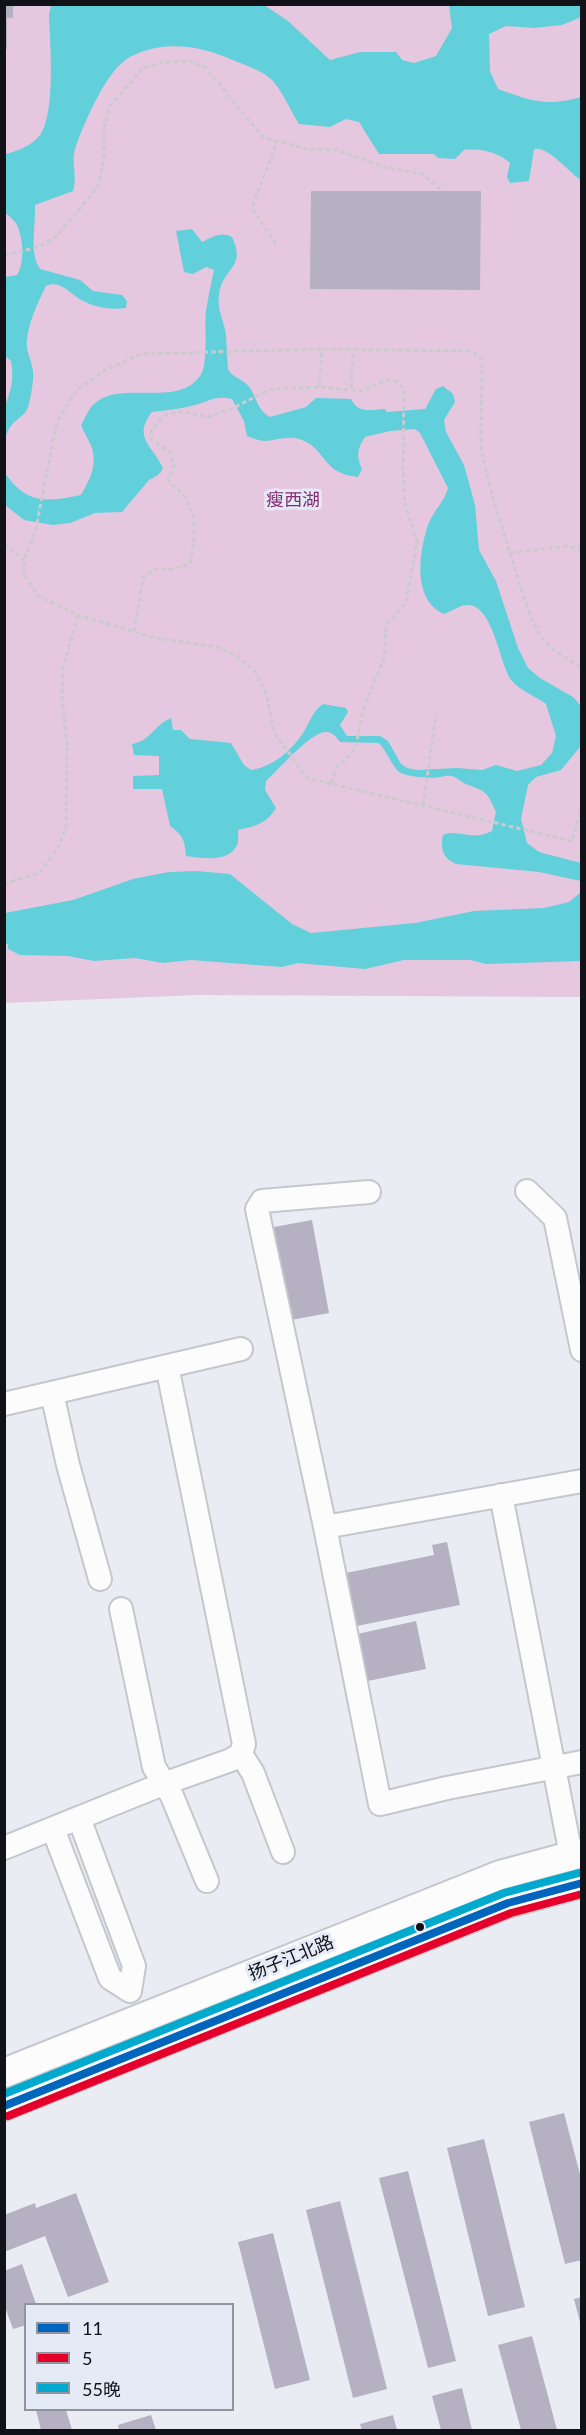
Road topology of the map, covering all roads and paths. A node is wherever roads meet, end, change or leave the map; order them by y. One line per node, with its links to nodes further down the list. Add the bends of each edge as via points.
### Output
1 (277, 142): 2 (path, via 337,150 384,167 422,174); 3 (path, via 252,208); 4 (path, via 263,137 205,67 189,61 143,68 110,106 99,184 58,236 39,248)
2 (440, 189)
3 (276, 244)
4 (4, 255)
5 (322, 349): 6 (path); 7 (path); 12 (path, via 141,354 105,370 75,391 57,421 35,533)
6 (353, 349): 8 (path); 11 (path, via 471,351 482,359 482,449)
7 (319, 387): 8 (path); 14 (path, via 271,389 208,417 180,411 157,423 151,432 152,440 171,453 174,466 168,479 194,514 195,535 190,564 154,569 143,578)
8 (351, 388): 17 (path, via 363,391 386,380 396,381 404,388 405,504 417,542 406,603 386,625 384,658 363,710 356,746 336,768)
9 (4, 544): 12 (path)
10 (582, 550): 11 (path, via 568,546)
11 (510, 553): 15 (path, via 542,638)
12 (24, 560): 13 (path, via 24,574 38,597)
13 (78, 615): 14 (path); 20 (path, via 63,668 66,828 57,850 39,873)
14 (134, 631): 17 (path, via 218,647 237,656 255,671 266,693 274,732 283,747 307,778)
15 (582, 668)
16 (436, 715): 18 (path)
17 (331, 784): 18 (path)
18 (423, 805): 19 (path, via 572,841)
19 (582, 807)
20 (4, 884)
21 (527, 1191): 24 (lane, via 555,1218)
22 (369, 1192): 30 (lane, via 262,1201 257,1209)
23 (241, 1348): 25 (lane)
24 (582, 1350)
25 (167, 1366): 26 (lane); 33 (lane, via 243,1730)
26 (52, 1393): 27 (lane); 31 (lane)
27 (4, 1404)
28 (582, 1480): 29 (lane)
29 (501, 1495): 30 (lane); 35 (lane)
30 (325, 1527): 35 (lane, via 380,1804)
31 (100, 1579)
32 (121, 1609): 36 (lane, via 154,1767)
33 (241, 1754): 36 (lane); 40 (lane, via 253,1773)
34 (582, 1762): 35 (lane)
35 (552, 1768): 41 (lane)
36 (163, 1784): 37 (lane); 42 (lane, via 172,1796)
37 (79, 1818): 38 (lane); 38 (lane, via 134,1966 130,1991 110,1978)
38 (52, 1829): 39 (lane)
39 (4, 1848)
40 (283, 1852)
41 (576, 1854): 44 (main road, 扬子江北路, via 500,1875)
42 (207, 1881)
43 (582, 1883): 45 (main road, 扬子江北路, via 508,1903)
44 (4, 2073)
45 (4, 2106)

